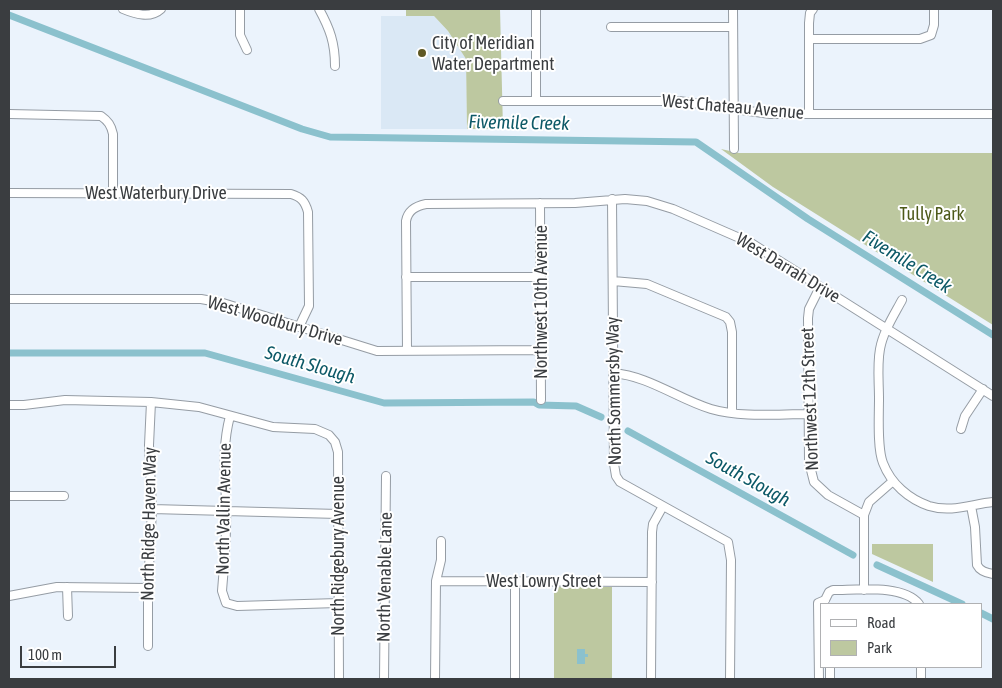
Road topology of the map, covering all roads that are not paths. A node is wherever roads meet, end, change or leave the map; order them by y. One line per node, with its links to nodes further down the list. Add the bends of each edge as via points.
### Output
1 (123, 9): 8 (street, via 142,15)
2 (240, 9): 12 (street, via 240,35)
3 (319, 9): 13 (street, via 332,36)
4 (536, 9): 15 (street)
5 (733, 9): 10 (street)
6 (813, 9): 11 (street)
7 (934, 9): 11 (street, via 930,36 920,39)
8 (160, 10)
9 (611, 27): 10 (street)
10 (733, 27): 16 (street)
11 (809, 39): 18 (street)
12 (247, 50)
13 (335, 66)
14 (503, 100): 15 (street, West Chateau Avenue)
15 (536, 100): 16 (street, West Chateau Avenue, via 679,101)
16 (734, 108): 18 (street, West Chateau Avenue, via 770,114); 20 (street)
17 (9, 114): 22 (street, via 100,116 107,120 113,134)
18 (809, 114): 19 (street, West Chateau Avenue)
19 (993, 114)
20 (734, 148)
21 (9, 192): 22 (street, West Waterbury Drive)
22 (113, 193): 31 (street, West Waterbury Drive, via 291,194 303,199 308,212 309,306)
23 (612, 199): 24 (street, West Darrah Drive); 27 (street, North Sommersby Way); 28 (street, West Darrah Drive, via 647,201 710,224 751,242)
24 (540, 203): 25 (street, via 419,205 409,212 406,221); 26 (street, Northwest 10th Avenue)
25 (406, 277): 26 (street); 34 (street)
26 (541, 277): 33 (street, Northwest 10th Avenue)
27 (613, 281): 35 (street, North Sommersby Way); 41 (street, via 646,284 726,317 732,332)
28 (820, 287): 32 (street, West Darrah Drive); 42 (street, Northwest 12th Street, via 808,318)
29 (9, 299): 31 (street, West Woodbury Drive, via 201,299)
30 (902, 300): 32 (street)
31 (299, 327): 34 (street, West Woodbury Drive, via 377,351)
32 (887, 329): 36 (street, West Darrah Drive); 46 (street, via 880,348 879,440 882,462)
33 (541, 350): 34 (street, West Woodbury Drive); 38 (street, Northwest 10th Avenue)
34 (407, 351)
35 (614, 373): 41 (street, via 630,374 674,395); 50 (street, North Sommersby Way, via 616,476 620,482)
36 (983, 389): 37 (street, West Darrah Drive); 44 (street, via 965,416)
37 (993, 396)
38 (541, 400)
39 (151, 402): 40 (street, via 64,400); 43 (street, via 199,407); 52 (street, North Ridge Haven Way)
40 (9, 405)
41 (732, 413): 42 (street)
42 (808, 414): 55 (street, Northwest 12th Street, via 809,462 814,482 828,495)
43 (230, 416): 53 (street, North Vallin Avenue, via 224,452); 54 (street, North Ridgebury Avenue, via 281,429 315,429 329,435 338,452)
44 (961, 429)
45 (386, 476): 71 (street, North Venable Lane)
46 (893, 481): 51 (street, via 904,493 930,506 953,509); 55 (street, via 869,502)
47 (9, 496): 48 (street)
48 (64, 496)
49 (993, 502): 51 (street)
50 (663, 506): 60 (street, via 653,524); 75 (street, North Sommersby Way, via 728,542 732,560)
51 (971, 506): 57 (street, via 976,527 976,560 979,569)
52 (152, 509): 53 (street); 62 (street, North Ridge Haven Way)
53 (226, 512): 54 (street); 67 (street, North Vallin Avenue, via 222,591 226,603 238,606)
54 (338, 514): 67 (street, North Ridgebury Avenue)
55 (864, 515): 63 (street)
56 (441, 541): 58 (street)
57 (993, 574)
58 (436, 581): 59 (street, West Lowry Street); 72 (street)
59 (515, 581): 60 (street, West Lowry Street); 73 (street)
60 (652, 582): 74 (street)
61 (67, 587): 62 (street); 64 (street); 68 (street)
62 (148, 588): 69 (street, North Ridge Haven Way)
63 (864, 590): 65 (street, via 833,590 828,592); 66 (street, via 886,590)
64 (9, 596)
65 (828, 602): 76 (street, via 818,603)
66 (917, 602)
67 (338, 603): 70 (street, North Ridgebury Avenue)
68 (68, 616)
69 (148, 646)
70 (338, 679)
71 (384, 679)
72 (435, 679)
73 (515, 679)
74 (651, 679)
75 (730, 679)
76 (819, 679)

